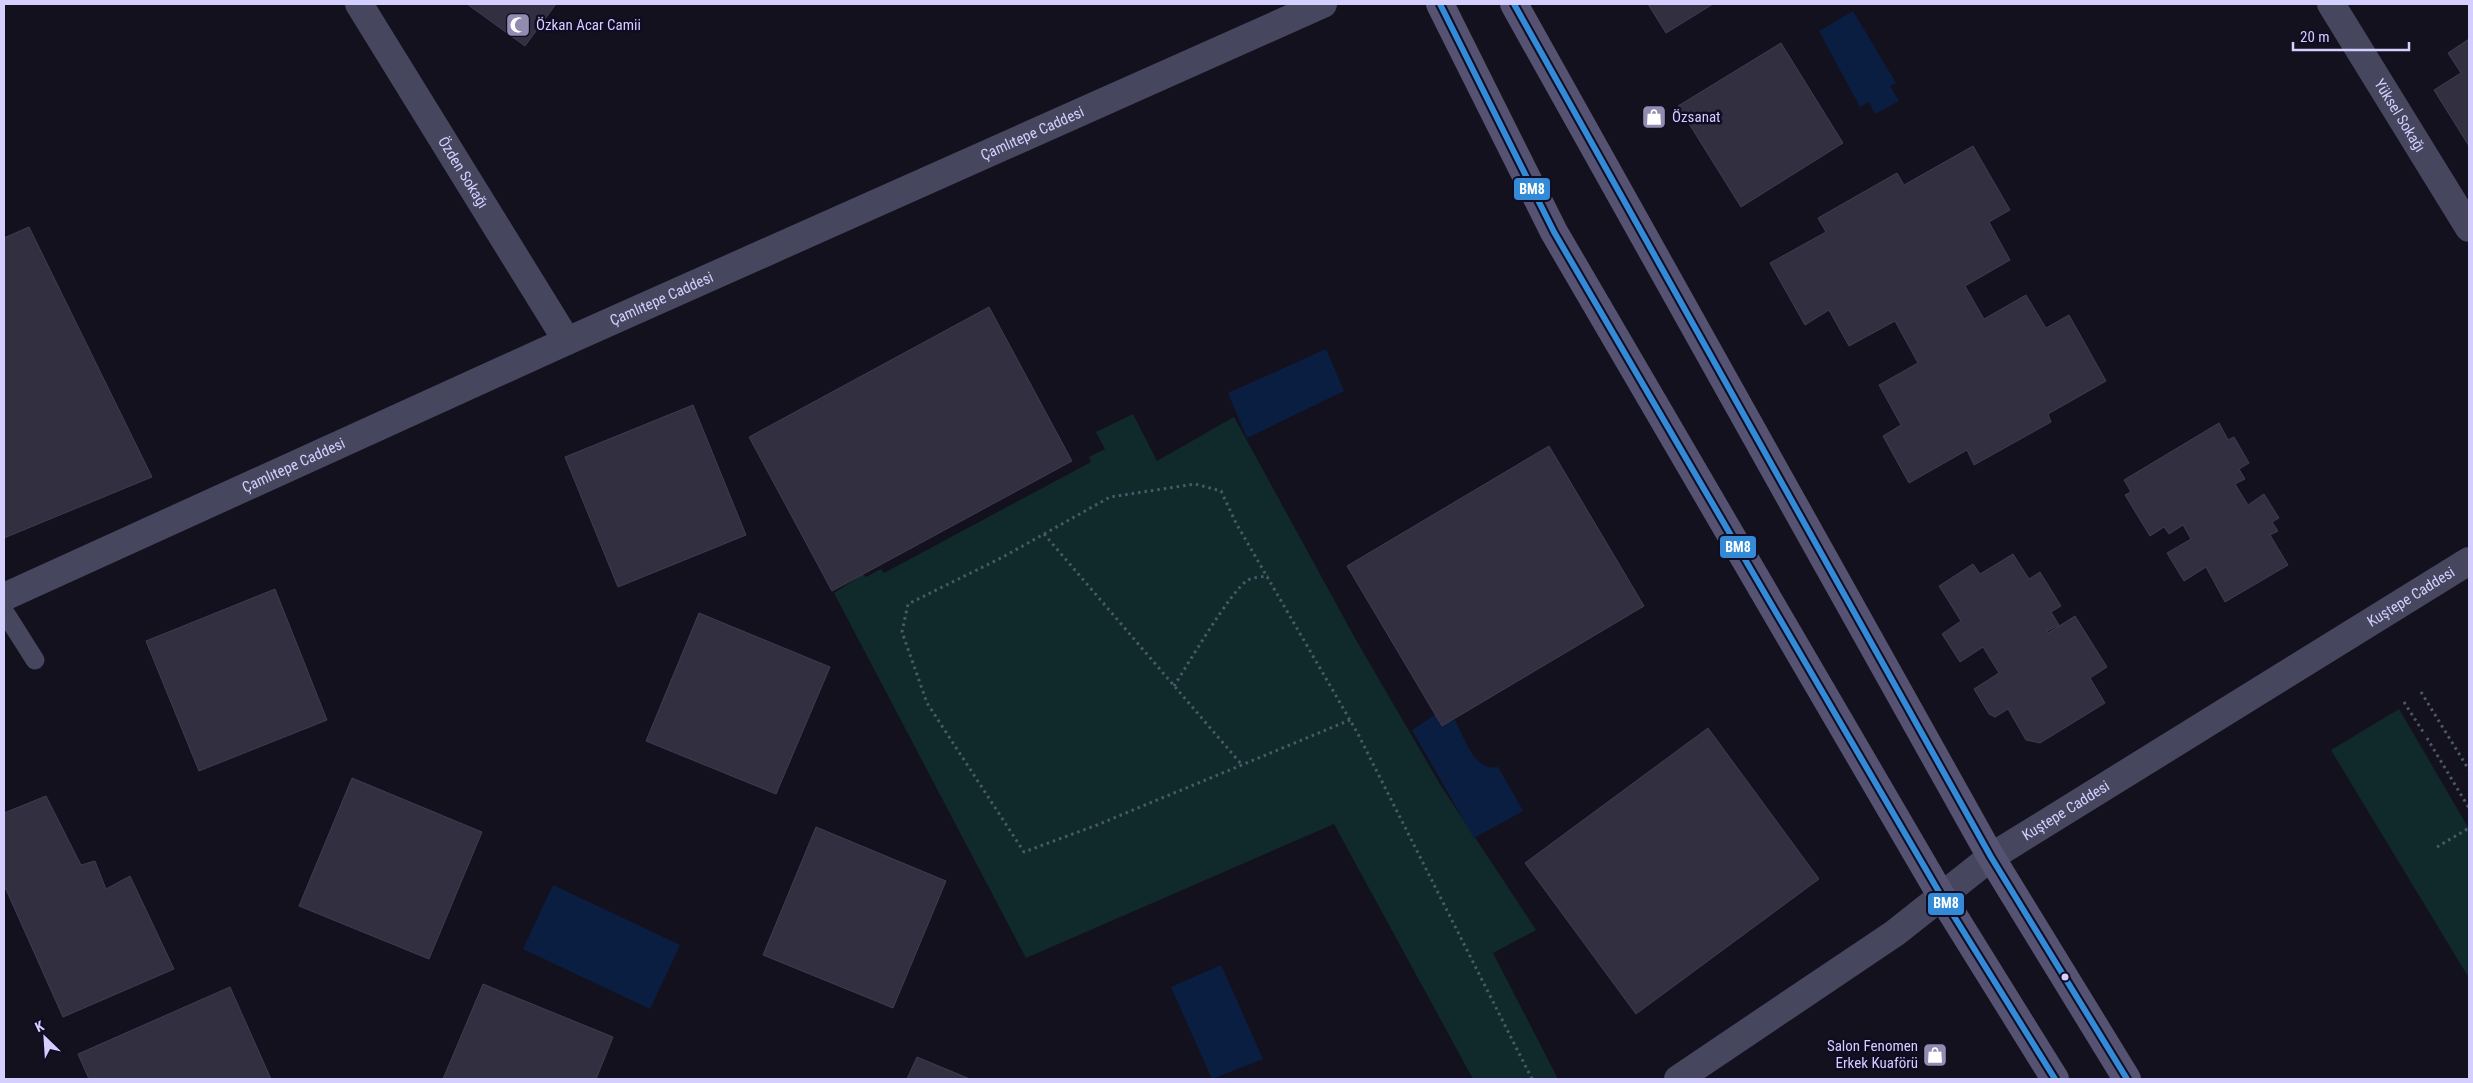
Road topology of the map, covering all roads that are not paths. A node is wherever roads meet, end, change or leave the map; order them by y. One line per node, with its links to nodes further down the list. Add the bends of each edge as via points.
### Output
1 (359, 4): 7 (street, Özden Sokağı)
2 (1323, 4): 7 (street, Çamlıtepe Caddesi)
3 (1440, 4): 13 (main road, via 1554,232)
4 (1514, 4): 12 (main road)
5 (2331, 4): 6 (street, Yüksel Sokağı)
6 (2469, 228)
7 (567, 341): 9 (street, Çamlıtepe Caddesi)
8 (2469, 561): 12 (street, Kuştepe Caddesi)
9 (4, 596)
10 (4, 612): 11 (lane)
11 (35, 660)
12 (1991, 857): 13 (street, Kuştepe Caddesi); 16 (main road)
13 (1942, 897): 14 (street, Kuştepe Caddesi, via 1895,933); 15 (main road)
14 (1678, 1079)
15 (2055, 1079)
16 (2127, 1079)

